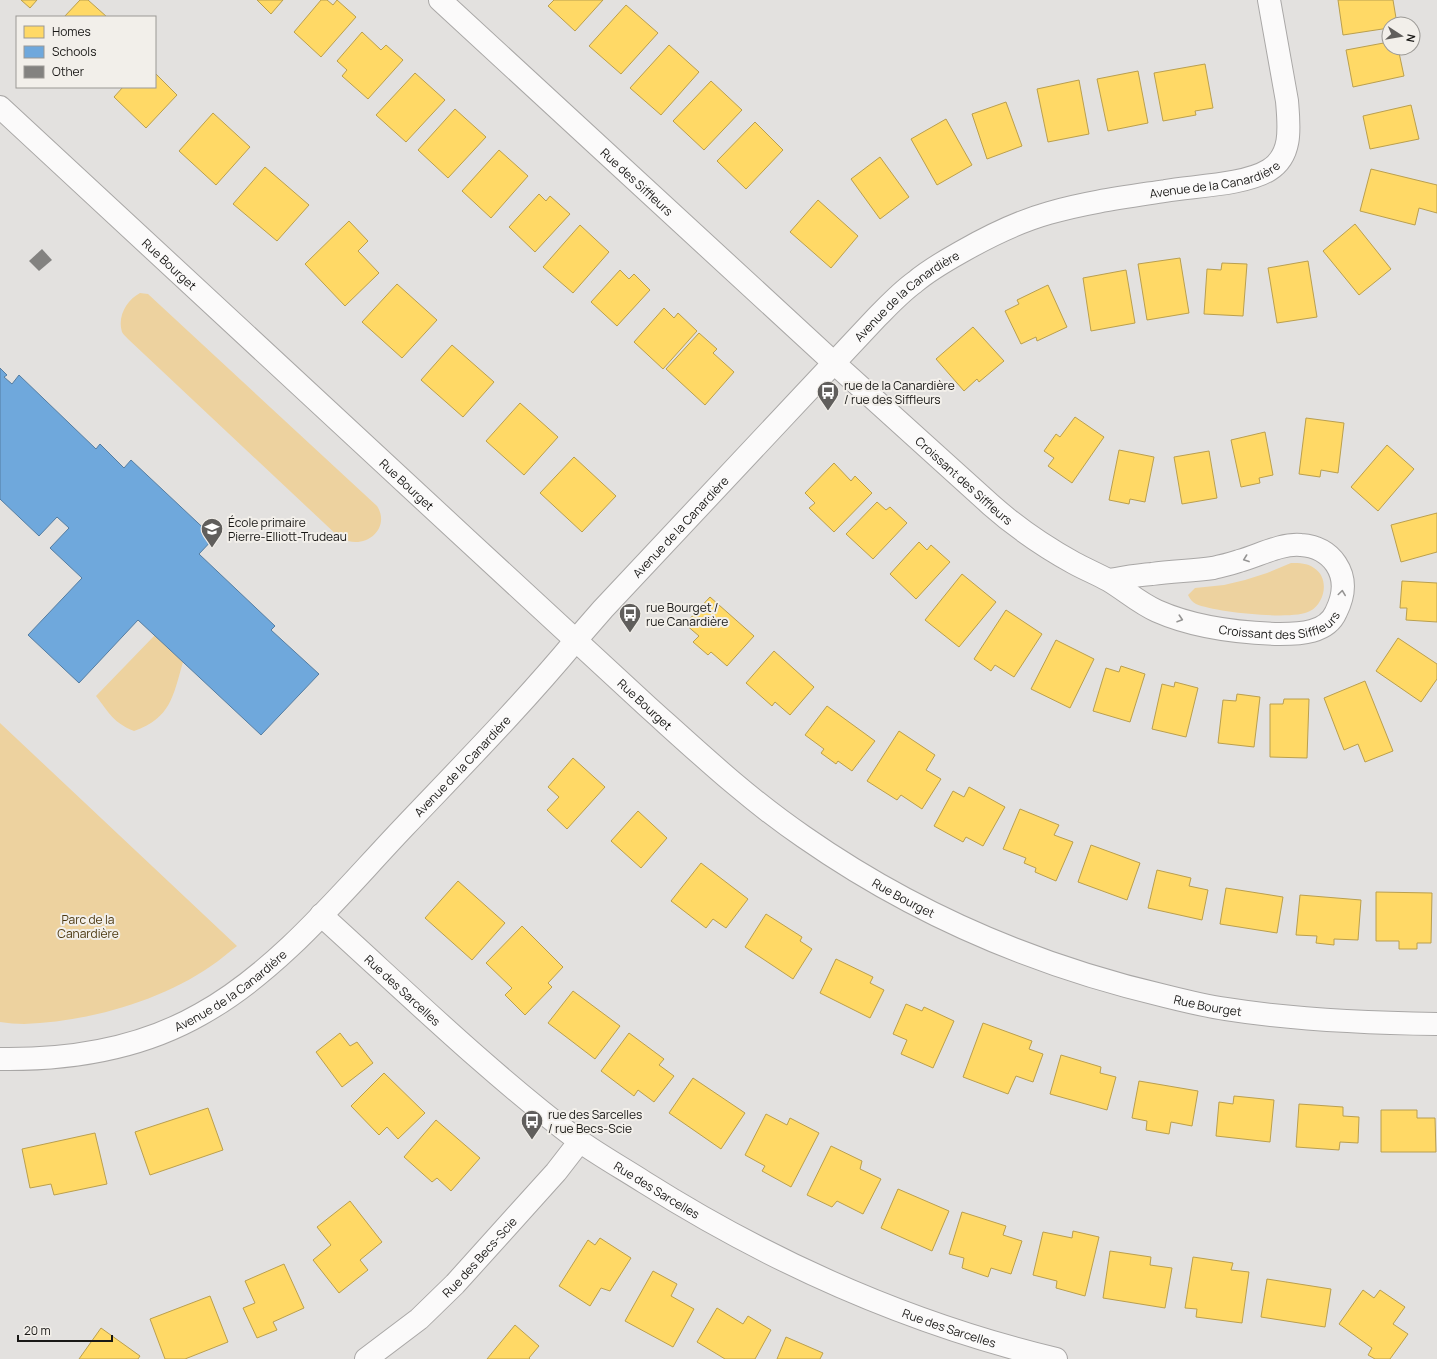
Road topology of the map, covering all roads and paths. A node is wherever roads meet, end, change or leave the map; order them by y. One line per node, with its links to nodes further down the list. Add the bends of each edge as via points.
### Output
1 (440, 0): 4 (street, Rue des Siffleurs)
2 (1269, 0): 4 (street, Avenue de la Canardière, via 1289,124 1286,151 1276,165 1243,179 1138,195 1049,213 991,235 915,281)
3 (0, 107): 6 (street, Rue Bourget)
4 (834, 363): 5 (street, Croissant des Siffleurs, via 1013,524 1063,556); 6 (street, Avenue de la Canardière)
5 (1108, 580): 5 (street, Croissant des Siffleurs, one-way to 5, via 1144,604 1183,620 1262,634 1292,634 1322,627 1333,619 1342,596 1343,583 1340,570 1333,560 1312,546 1299,545 1212,568)
6 (576, 640): 7 (street, Avenue de la Canardière, via 541,682); 8 (street, Rue Bourget, via 718,770 802,836 884,887 981,936 1074,971 1197,1004 1293,1017)
7 (321, 915): 9 (street, Avenue de la Canardière, via 250,982 200,1015 171,1029 103,1051 42,1059); 10 (street, Rue des Sarcelles, via 495,1074)
8 (1437, 1024)
9 (0, 1059)
10 (580, 1141): 11 (street, Rue des Becs-Scie, via 556,1172 444,1295 419,1319); 12 (street, Rue des Sarcelles, via 724,1230 828,1281 953,1329)
11 (366, 1359)
12 (1056, 1359)

